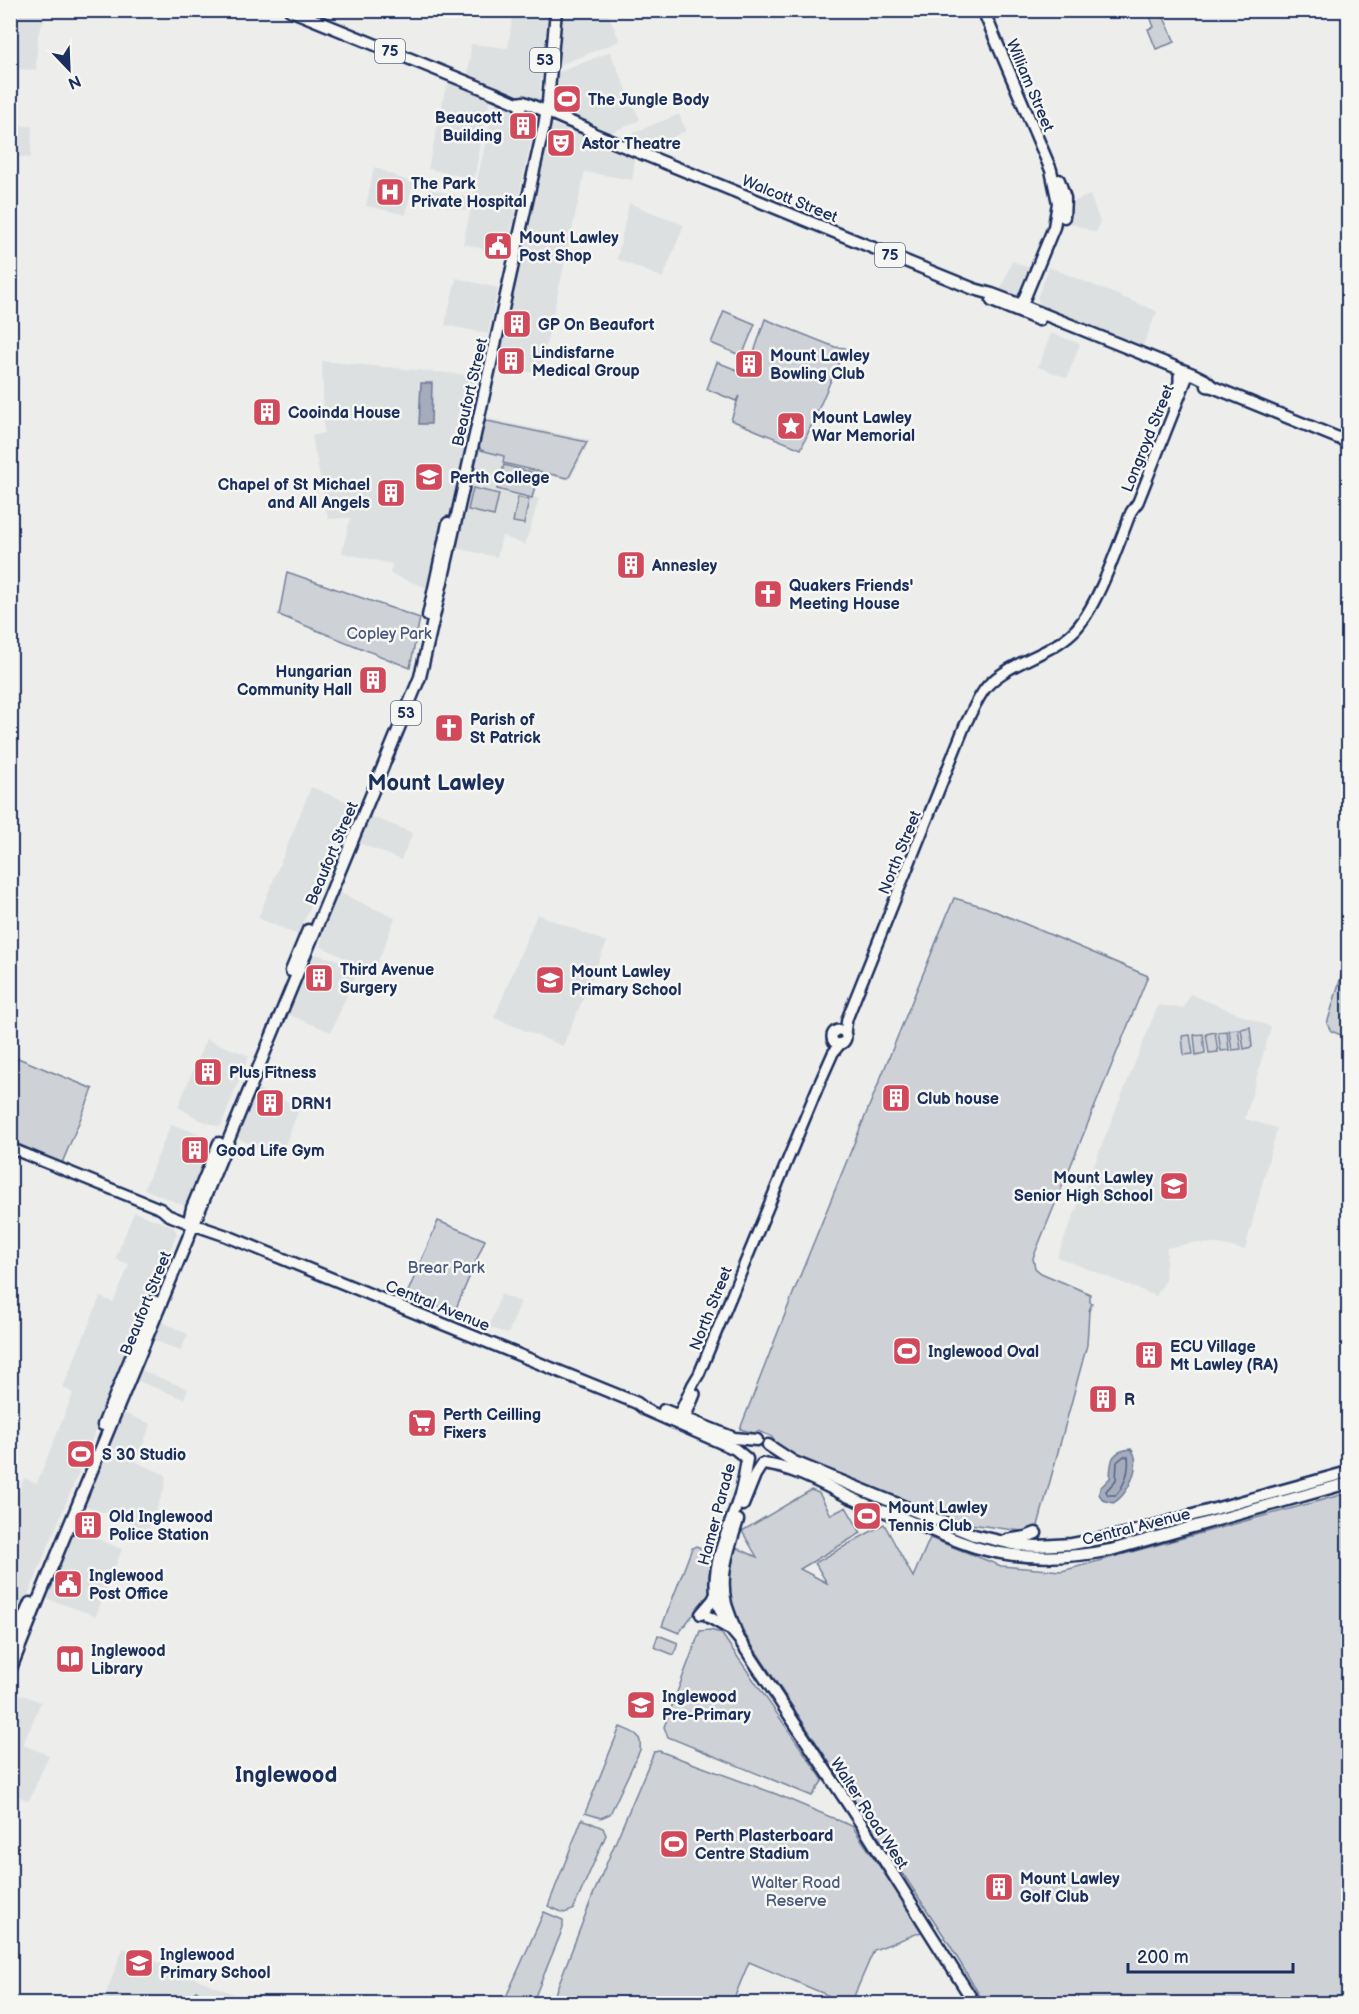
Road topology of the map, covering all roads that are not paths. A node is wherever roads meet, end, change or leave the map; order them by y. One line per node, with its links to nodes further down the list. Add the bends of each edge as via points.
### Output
1 (290, 10): 5 (main road, Walcott Street / 75, via 516,103 524,102)
2 (550, 10): 5 (main road, Beaufort Street / 53)
3 (556, 10): 5 (main road, Beaufort Street / 53)
4 (983, 10): 6 (main road, William Street, via 1064,194 1065,214 1060,230)
5 (543, 114): 6 (main road, Walcott Street / 75, via 974,289 990,300); 11 (main road, Beaufort Street / 53, via 420,677)
6 (1023, 309): 7 (main road, Walcott Street / 75)
7 (1185, 376): 8 (main road, Walcott Street / 75); 9 (main road, Longroyd Street, via 1151,469 1085,618 1056,645 1002,675)
8 (1348, 442)
9 (979, 697): 12 (main road, North Street, via 841,1032 846,1038 837,1042)
10 (10, 1148): 11 (main road, Central Avenue)
11 (192, 1222): 12 (main road, Central Avenue, via 213,1227); 27 (main road, Beaufort Street / 53); 28 (main road, Beaufort Street / 53)
12 (680, 1421): 13 (main road, Central Avenue, via 734,1438); 15 (main road, Central Avenue)
13 (757, 1440): 14 (main road); 15 (main road, via 747,1446)
14 (768, 1445): 16 (main road, via 770,1457); 19 (main road, Central Avenue, via 786,1459)
15 (746, 1458): 16 (main road, via 752,1464); 23 (main road, Hamer Parade, via 740,1492 716,1565)
16 (762, 1464): 20 (main road, Central Avenue, via 796,1471); 24 (main road, Hamer Parade, via 747,1493 725,1561)
17 (1348, 1472): 22 (main road, Central Avenue, via 1154,1527)
18 (1348, 1483): 20 (main road, Central Avenue, via 1126,1546 1072,1556 1037,1557 975,1547)
19 (889, 1501): 20 (main road); 21 (main road, Central Avenue)
20 (893, 1515)
21 (998, 1541): 22 (main road, Central Avenue); 22 (main road, via 1038,1533)
22 (1055, 1546)
23 (716, 1593): 24 (main road, Hamer Parade); 25 (main road, via 705,1615)
24 (724, 1611): 25 (main road, Walter Road West); 26 (main road, Walter Road West)
25 (728, 1628): 26 (main road, Walter Road West)
26 (739, 1639): 29 (main road, Walter Road West)
27 (10, 1650)
28 (10, 1671)
29 (975, 2004)

